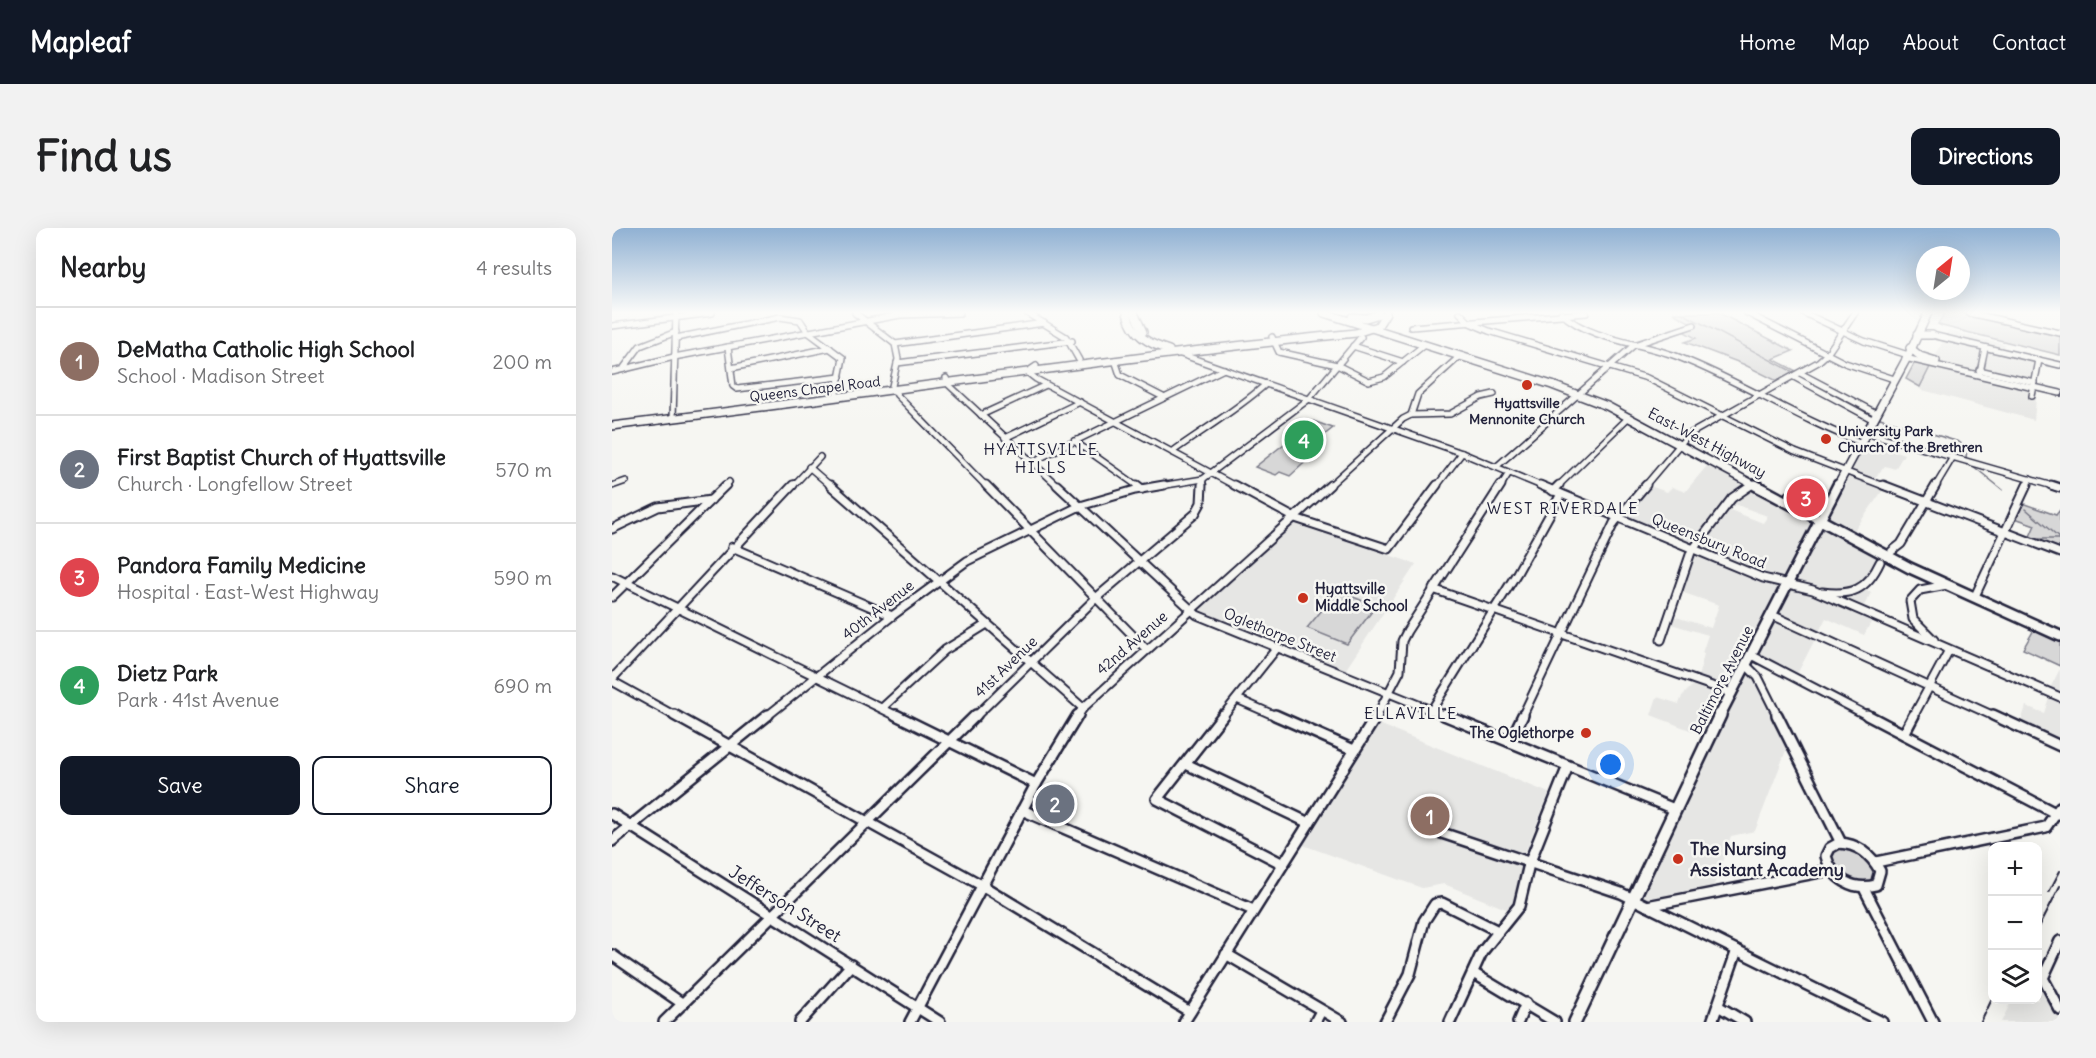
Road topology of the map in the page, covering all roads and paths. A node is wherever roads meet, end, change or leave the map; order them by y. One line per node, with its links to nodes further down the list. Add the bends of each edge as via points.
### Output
1 (637, 350): 45 (street)
2 (675, 350): 31 (street)
3 (712, 350): 31 (street)
4 (728, 350): 44 (street)
5 (820, 350): 44 (street)
6 (832, 350): 51 (street, via 844,361)
7 (896, 350): 38 (street)
8 (1000, 350): 38 (street)
9 (1075, 350): 33 (street)
10 (1156, 350): 28 (main road, Queens Chapel Road)
11 (1165, 350): 34 (main road, Queens Chapel Road)
12 (1173, 350): 46 (street, Queensbury Road)
13 (1276, 350): 39 (street)
14 (1350, 350): 39 (street)
15 (1366, 350): 37 (street)
16 (1418, 350): 37 (street)
17 (1439, 350): 32 (main road, East-West Highway)
18 (1448, 350): 58 (main road, East-West Highway)
19 (1556, 350): 40 (street)
20 (1627, 350): 40 (street)
21 (1656, 350): 62 (street, via 1699,365)
22 (1819, 350): 29 (street)
23 (1830, 350): 29 (street)
24 (1893, 350): 30 (street)
25 (1909, 350): 30 (main road, Baltimore Avenue)
26 (1985, 350): 49 (street)
27 (1994, 350): 35 (street)
28 (1144, 351): 33 (main road, Queens Chapel Road)
29 (1827, 354): 50 (street); 52 (street)
30 (1907, 354): 36 (main road); 49 (street); 52 (main road, Baltimore Avenue)
31 (674, 357): 45 (street); 69 (street)
32 (1459, 357): 58 (main road, East-West Highway); 68 (street, 42nd Avenue, via 1418,394)
33 (1079, 360): 42 (main road, Queens Chapel Road); 43 (main road)
34 (1115, 360): 43 (main road, Queens Chapel Road); 64 (street, via 1120,375)
35 (2038, 360): 41 (street); 56 (street)
36 (1936, 361): 49 (street)
37 (1403, 362): 39 (street, via 1382,379 1364,380)
38 (897, 363): 57 (street)
39 (1337, 365): 65 (street)
40 (1609, 365): 58 (street); 70 (street, via 1655,382)
41 (2060, 365)
42 (1036, 366): 48 (street); 53 (main road, Queens Chapel Road)
43 (1063, 367): 48 (main road, Queens Chapel Road)
44 (731, 368): 51 (street, via 733,386 737,389)
45 (623, 369): 47 (street)
46 (1224, 369): 54 (street, Queensbury Road); 64 (street)
47 (612, 372)
48 (1028, 372): 53 (main road, Queens Chapel Road); 55 (street)
49 (1980, 372): 56 (street)
50 (1797, 375): 62 (street); 71 (street)
51 (840, 377): 60 (street)
52 (1894, 379): 71 (main road, Baltimore Avenue)
53 (947, 381): 57 (main road, Queens Chapel Road); 67 (street, Oglethorpe Street)
54 (1266, 384): 65 (street, Queensbury Road); 81 (street, via 1240,408 1214,421)
55 (1046, 385): 66 (street); 67 (street)
56 (2034, 386): 59 (street); 63 (street)
57 (893, 388): 60 (main road, Queens Chapel Road); 69 (main road, Queens Chapel Road); 110 (street)
58 (1579, 392): 72 (main road, East-West Highway); 79 (main road, East-West Highway, via 1631,411); 87 (street)
59 (2060, 392)
60 (836, 393): 69 (main road, Queens Chapel Road)
61 (1494, 394): 68 (street, via 1450,414)
62 (1759, 396): 70 (street); 80 (street)
63 (2032, 396)
64 (1163, 397): 73 (street)
65 (1309, 399): 75 (street, Queensbury Road); 89 (street)
66 (1080, 402): 73 (street); 77 (street)
67 (981, 415): 77 (street, Oglethorpe Street)
68 (1411, 415): 75 (street, 42nd Avenue)
69 (673, 416): 74 (main road, Queens Chapel Road)
70 (1721, 416): 79 (street); 88 (street, via 1796,453)
71 (1874, 416): 76 (main road, Baltimore Avenue)
72 (1629, 417): 79 (main road, East-West Highway); 99 (street)
73 (1114, 421): 78 (street); 81 (street)
74 (612, 424)
75 (1393, 428): 82 (street, Queensbury Road); 107 (street, 42nd Avenue)
76 (1865, 432): 80 (main road, Baltimore Avenue); 84 (street)
77 (1005, 438): 85 (street, Oglethorpe Street)
78 (1074, 441): 85 (street); 98 (street)
79 (1681, 442): 95 (main road, East-West Highway); 101 (main road, East-West Highway); 108 (street)
80 (1860, 442): 88 (main road, Baltimore Avenue)
81 (1172, 452): 89 (street)
82 (1462, 453): 87 (street, Queensbury Road); 107 (street, via 1389,549)
83 (820, 457): 86 (street)
84 (1953, 457): 92 (street); 104 (street)
85 (1032, 462): 105 (street, Oglethorpe Street)
86 (809, 467): 114 (street); 123 (street)
87 (1496, 467): 90 (street, Queensbury Road)
88 (1845, 471): 103 (main road, Baltimore Avenue); 104 (street)
89 (1212, 473): 91 (street); 107 (street)
90 (1509, 473): 99 (street, Queensbury Road); 127 (street)
91 (1203, 479): 98 (street, 40th Avenue); 119 (street, 41st Avenue, via 1197,512)
92 (2030, 479): 97 (street); 112 (street)
93 (626, 481): 96 (street)
94 (729, 482): 102 (street)
95 (1753, 484): 106 (main road, East-West Highway); 115 (street, via 1732,498)
96 (612, 486)
97 (2060, 488)
98 (1142, 489): 105 (street, 40th Avenue)
99 (1553, 491): 100 (street, Queensbury Road)
100 (1561, 494): 108 (street, Queensbury Road); 134 (street)
101 (1789, 496): 103 (main road, via 1814,504); 106 (main road, East-West Highway)
102 (711, 500): 109 (street, via 658,507); 124 (street)
103 (1830, 500): 106 (main road, Baltimore Avenue)
104 (1926, 502): 112 (street); 117 (street, via 1901,544)
105 (1080, 506): 110 (street, 40th Avenue); 119 (street, Oglethorpe Street)
106 (1822, 517): 111 (main road, Baltimore Avenue); 113 (main road, East-West Highway); 117 (main road, East-West Highway)
107 (1295, 518): 133 (street, 42nd Avenue)
108 (1618, 518): 115 (street, Queensbury Road); 139 (street)
109 (612, 529)
110 (1028, 530): 123 (street, 40th Avenue, via 978,554); 131 (street)
111 (1814, 532): 113 (main road, via 1829,528); 125 (main road, Baltimore Avenue)
112 (2005, 532): 118 (street); 129 (street)
113 (1847, 533): 116 (main road, East-West Highway)
114 (732, 547): 132 (street); 136 (street)
115 (1694, 549): 125 (street, Queensbury Road, via 1769,580); 141 (street)
116 (1875, 549): 120 (main road, via 1881,556); 121 (main road, East-West Highway)
117 (1892, 551): 129 (main road, East-West Highway)
118 (2060, 553)
119 (1137, 561): 131 (street, 41st Avenue); 133 (street, Oglethorpe Street)
120 (1880, 562): 121 (main road, via 1888,559); 128 (street, via 1872,581 1860,589 1837,593)
121 (1901, 563): 126 (main road, East-West Highway)
122 (612, 576): 124 (street)
123 (938, 580): 136 (street, 40th Avenue); 137 (street)
124 (626, 583): 130 (street); 132 (street)
125 (1788, 583): 128 (street, Queensbury Road); 135 (main road, Baltimore Avenue)
126 (1947, 585): 140 (main road, East-West Highway); 144 (street, via 1920,590 1910,606 1920,629)
127 (1433, 589): 134 (street); 151 (street, via 1404,637 1400,671)
128 (1813, 591): 144 (street, Queensbury Road)
129 (1976, 594): 138 (main road, East-West Highway)
130 (612, 597)
131 (1096, 598): 143 (street); 146 (street, 41st Avenue)
132 (677, 607): 147 (street); 148 (street)
133 (1192, 610): 142 (street, Oglethorpe Street); 143 (street, 42nd Avenue)
134 (1494, 610): 139 (street); 156 (street)
135 (1772, 615): 145 (main road, Baltimore Avenue); 149 (street)
136 (892, 616): 147 (street, 40th Avenue)
137 (987, 624): 146 (street); 154 (street, via 945,651)
138 (2060, 631)
139 (1561, 634): 150 (street); 159 (street)
140 (2060, 636)
141 (1661, 640)
142 (1273, 646): 151 (street, Oglethorpe Street); 153 (street)
143 (1147, 650): 155 (street, 42nd Avenue)
144 (1948, 650): 149 (street); 152 (street, Queensbury Road)
145 (1749, 660): 150 (main road, Baltimore Avenue); 157 (street); 175 (street)
146 (1031, 662): 155 (street); 158 (street, 41st Avenue)
147 (817, 676): 154 (street); 160 (street, 40th Avenue)
148 (612, 680): 160 (street)
149 (1929, 687): 157 (street); 161 (street)
150 (1732, 693): 166 (main road, Baltimore Avenue)
151 (1390, 694): 156 (street, Oglethorpe Street); 162 (street)
152 (2060, 697)
153 (1237, 699): 162 (street); 163 (street)
154 (882, 708): 158 (street)
155 (1083, 708): 165 (street, 42nd Avenue)
156 (1431, 711): 159 (street, Oglethorpe Street)
157 (1904, 735): 168 (street)
158 (950, 741): 165 (street); 170 (street, 41st Avenue)
159 (1510, 742): 164 (street, Oglethorpe Street)
160 (731, 745): 170 (street); 172 (street, 40th Avenue)
161 (2060, 746)
162 (1354, 750): 171 (street)
163 (1186, 764): 171 (street); 177 (street, via 1157,799)
164 (1568, 766): 166 (street, Oglethorpe Street); 178 (street)
165 (1036, 784): 167 (street, 42nd Avenue)
166 (1674, 809): 182 (main road, Baltimore Avenue)
167 (1022, 810): 180 (street, 42nd Avenue); 184 (street)
168 (2058, 810): 176 (street, via 2050,825)
169 (612, 814): 172 (street, Jefferson Street)
170 (868, 821): 180 (street); 185 (street, 41st Avenue)
171 (1309, 823): 177 (street)
172 (631, 826): 174 (street, 40th Avenue); 185 (street, Jefferson Street)
173 (1427, 828): 178 (street)
174 (612, 842)
175 (1841, 843): 176 (street, via 1863,849); 179 (street, via 1828,851)
176 (1876, 862): 181 (street, via 1879,880)
177 (1283, 864): 184 (street)
178 (1529, 864): 182 (street); 186 (street, via 1519,906)
179 (1831, 870): 181 (street, via 1846,883); 183 (street)
180 (983, 886): 196 (street, 42nd Avenue); 198 (street)
181 (1864, 888): 215 (street)
182 (1633, 899): 183 (street); 211 (main road, Baltimore Avenue)
183 (1647, 906): 188 (street)
184 (1252, 910): 189 (street)
185 (771, 916): 191 (street, Jefferson Street); 194 (street, 41st Avenue)
186 (1497, 931): 192 (street); 207 (street, via 1442,903 1435,904 1424,921 1410,974)
187 (2060, 941): 197 (street, via 2043,978)
188 (1737, 950): 195 (street); 214 (street)
189 (1226, 954): 198 (street); 199 (street)
190 (612, 955): 194 (street)
191 (851, 965): 196 (street, Jefferson Street); 201 (street)
192 (1473, 973): 193 (street); 208 (street)
193 (1526, 1003): 209 (street); 210 (street)
194 (682, 1004): 200 (street, 41st Avenue)
195 (1718, 1006): 212 (street); 213 (street)
196 (917, 1009): 202 (street, 42nd Avenue); 203 (street, Jefferson Street)
197 (2060, 1010)
198 (1190, 1011): 204 (street)
199 (1321, 1011): 205 (street); 206 (street)
200 (664, 1022)
201 (800, 1022)
202 (910, 1022)
203 (939, 1022)
204 (1184, 1022)
205 (1315, 1022)
206 (1342, 1022)
207 (1385, 1022)
208 (1450, 1022)
209 (1518, 1022)
210 (1555, 1022)
211 (1575, 1022)
212 (1712, 1022)
213 (1745, 1022)
214 (1882, 1022)
215 (1933, 1022)

